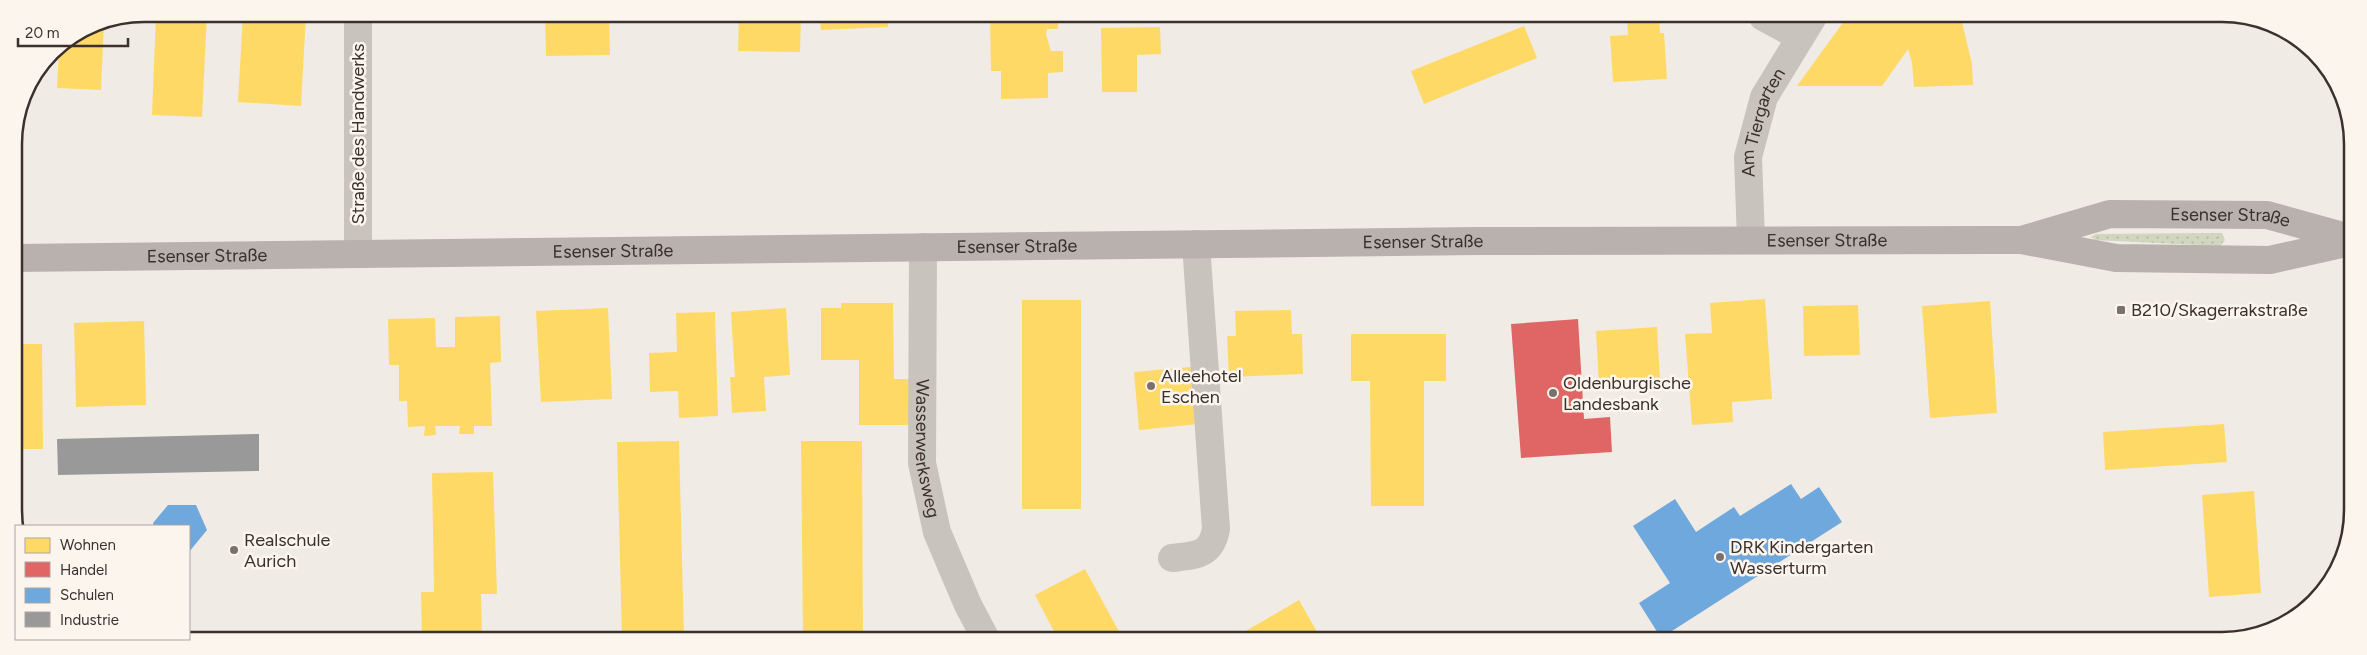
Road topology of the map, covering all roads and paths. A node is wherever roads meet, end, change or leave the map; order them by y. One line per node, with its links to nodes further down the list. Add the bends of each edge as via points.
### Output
1 (1786, 22): 3 (street)
2 (358, 23): 10 (street, Straße des Handwerks)
3 (1807, 27): 5 (street, Am Tiergarten, via 1764,97 1748,157)
4 (2344, 236): 6 (main road, Esenser Straße, via 2267,215 2110,214)
5 (1751, 240): 6 (main road, Esenser Straße); 8 (main road, Esenser Straße)
6 (2021, 240): 7 (main road, Esenser Straße, via 2116,258 2270,260)
7 (2344, 243)
8 (1196, 244): 9 (main road, Esenser Straße); 12 (street, via 1216,529 1214,541 1208,549 1193,556)
9 (923, 247): 10 (main road, Esenser Straße); 13 (street, Wasserwerksweg, via 922,463 937,532)
10 (358, 254): 11 (main road, Esenser Straße)
11 (23, 258)
12 (1172, 558)
13 (982, 632)

